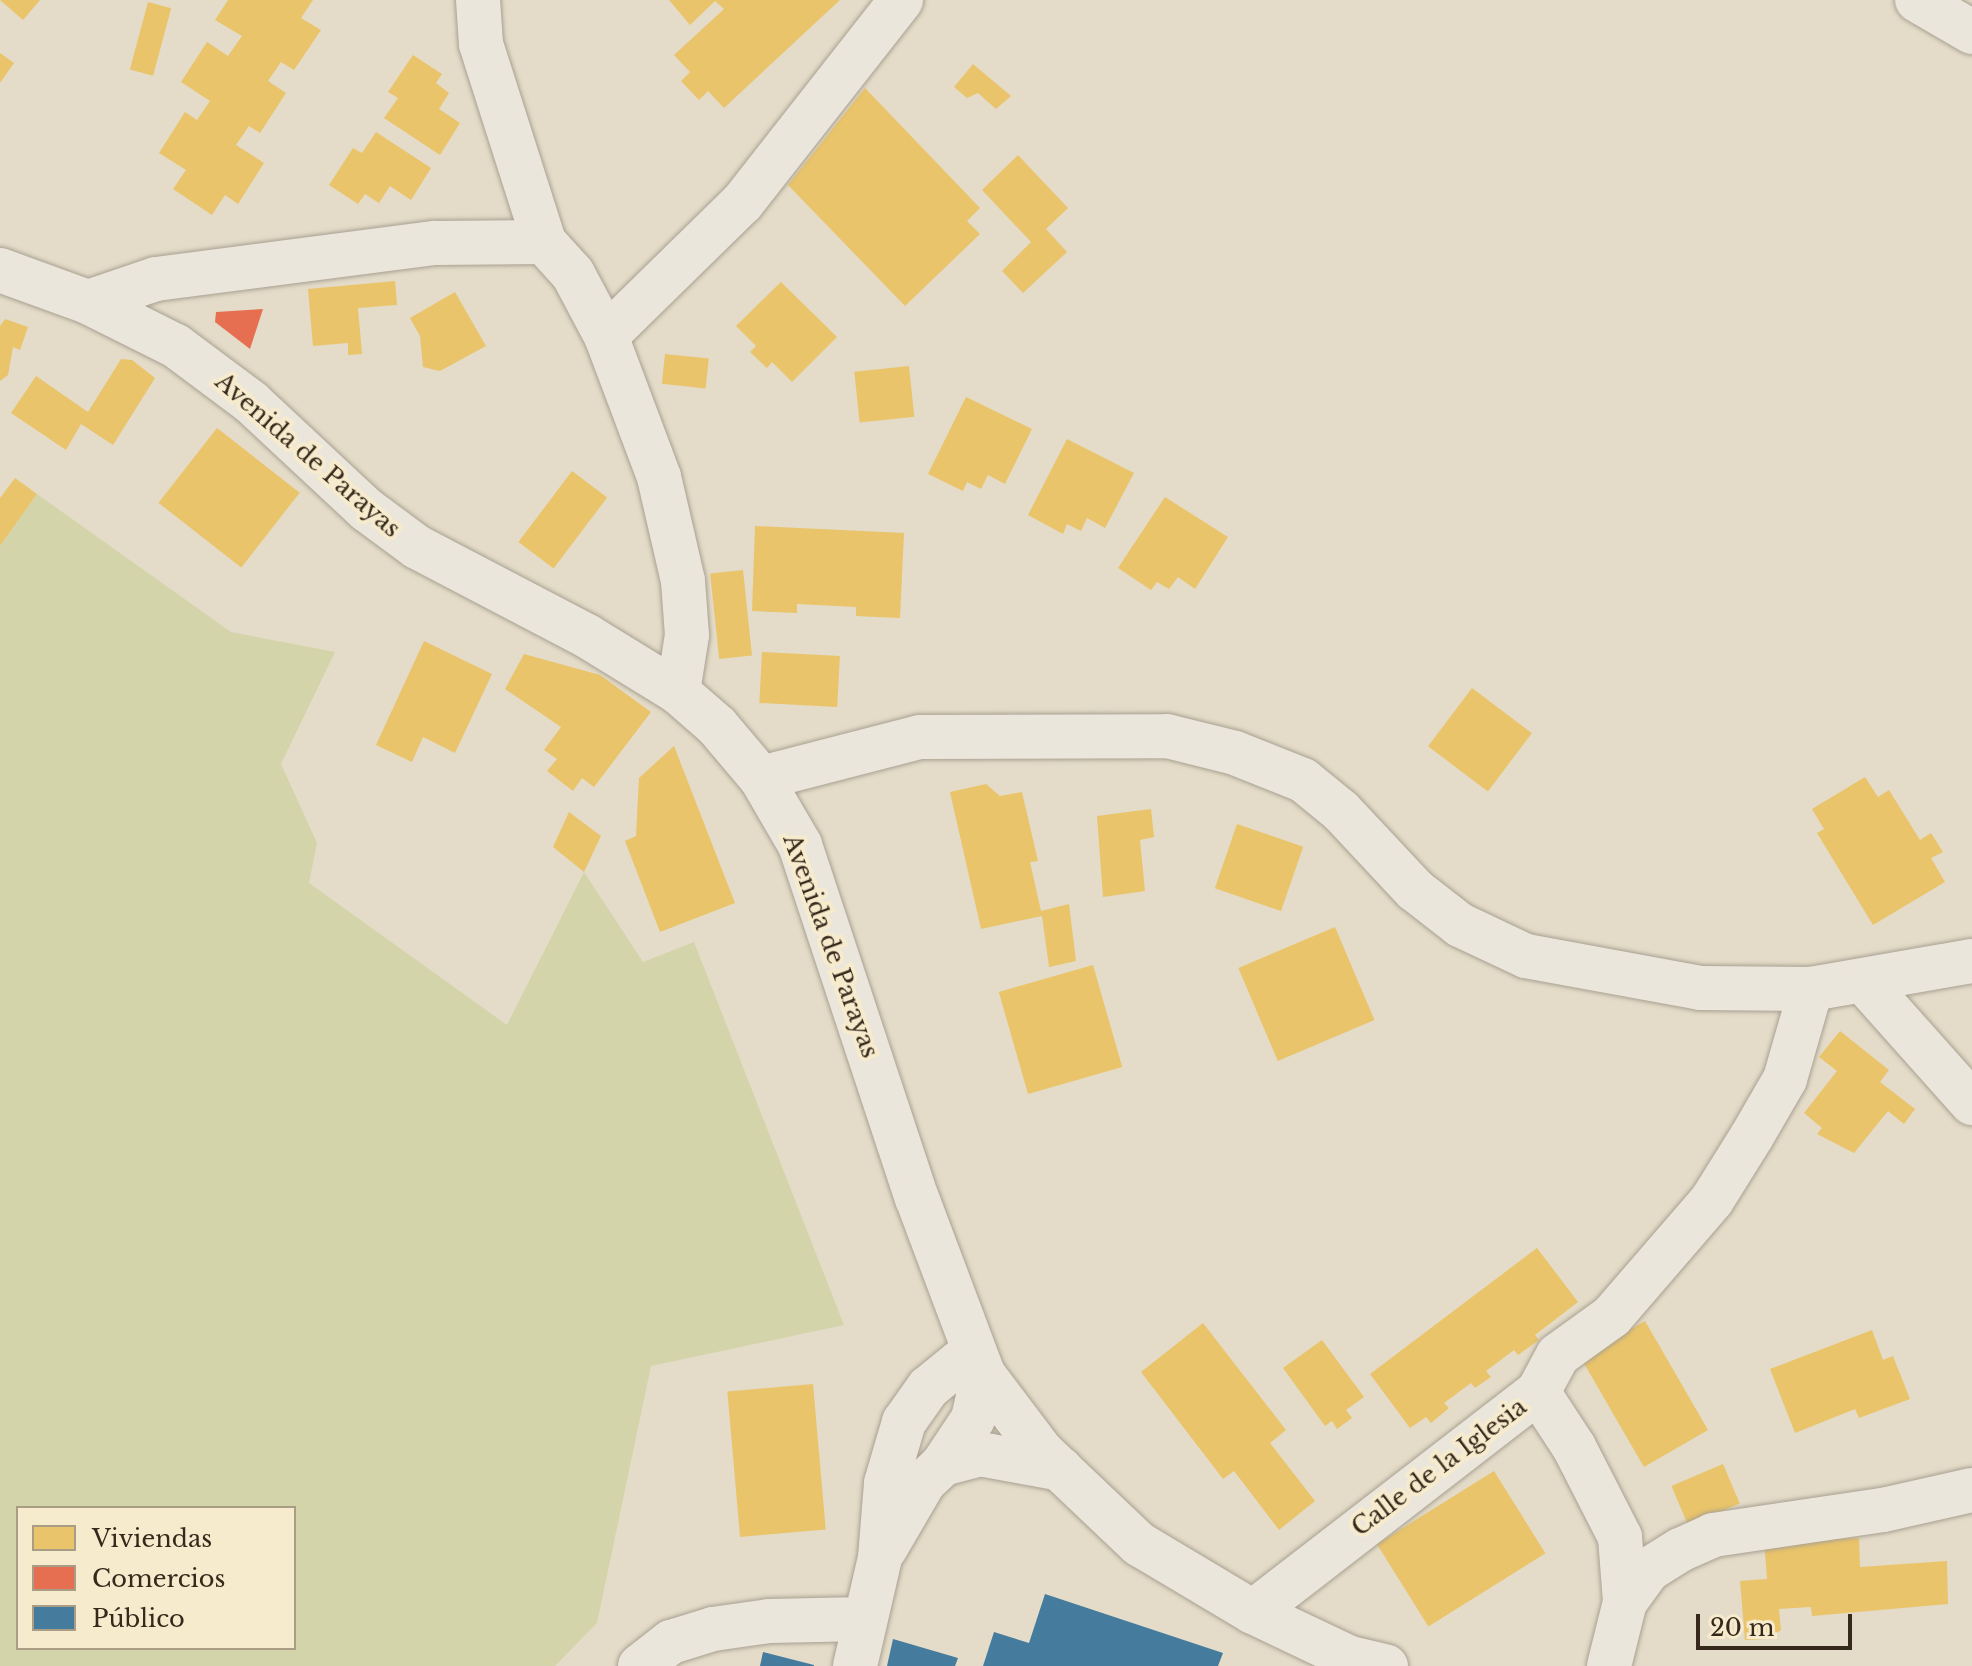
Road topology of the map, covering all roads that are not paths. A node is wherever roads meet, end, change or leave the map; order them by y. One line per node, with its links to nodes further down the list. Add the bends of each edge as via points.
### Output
1 (478, 0): 5 (street, via 481,44)
2 (901, 0): 8 (street, via 742,203)
3 (1917, 0): 4 (street)
4 (1972, 32)
5 (544, 242): 7 (street, via 435,243 156,279); 8 (street, via 573,274)
6 (0, 270): 7 (street, Avenida de Parayas)
7 (88, 302): 9 (street, Avenida de Parayas, via 176,346 251,402 367,510 417,547 587,636)
8 (606, 336): 9 (street, via 659,477 683,581 687,635)
9 (678, 692): 10 (street, Avenida de Parayas, via 717,726)
10 (761, 778): 13 (street, via 920,737 1167,736 1235,753 1303,780 1341,811 1415,890 1460,925 1526,956 1700,988); 15 (street, Avenida de Parayas, via 800,845)
11 (1972, 961): 12 (street)
12 (1865, 983): 13 (street); 14 (street)
13 (1811, 989): 16 (street, Calle de la Iglesia, via 1785,1079 1712,1200 1612,1316 1558,1355)
14 (1972, 1103)
15 (978, 1362): 17 (street, via 973,1419); 18 (street, Avenida de Parayas); 20 (street, via 928,1388 904,1422 886,1483)
16 (1538, 1392): 21 (street, via 1574,1447 1620,1537); 22 (street, Calle de la Iglesia)
17 (943, 1464): 18 (street, via 980,1454); 20 (street, via 924,1482)
18 (1061, 1469): 22 (street, Avenida de Parayas, via 1139,1544)
19 (1972, 1490): 21 (street, via 1883,1510 1713,1535 1648,1570)
20 (880, 1558): 23 (street)
21 (1625, 1602): 27 (street)
22 (1253, 1612): 26 (street, Avenida de Parayas, via 1350,1658)
23 (865, 1619): 24 (street, via 769,1621 713,1629 671,1642); 25 (street)
24 (640, 1666)
25 (855, 1666)
26 (1386, 1666)
27 (1609, 1666)

